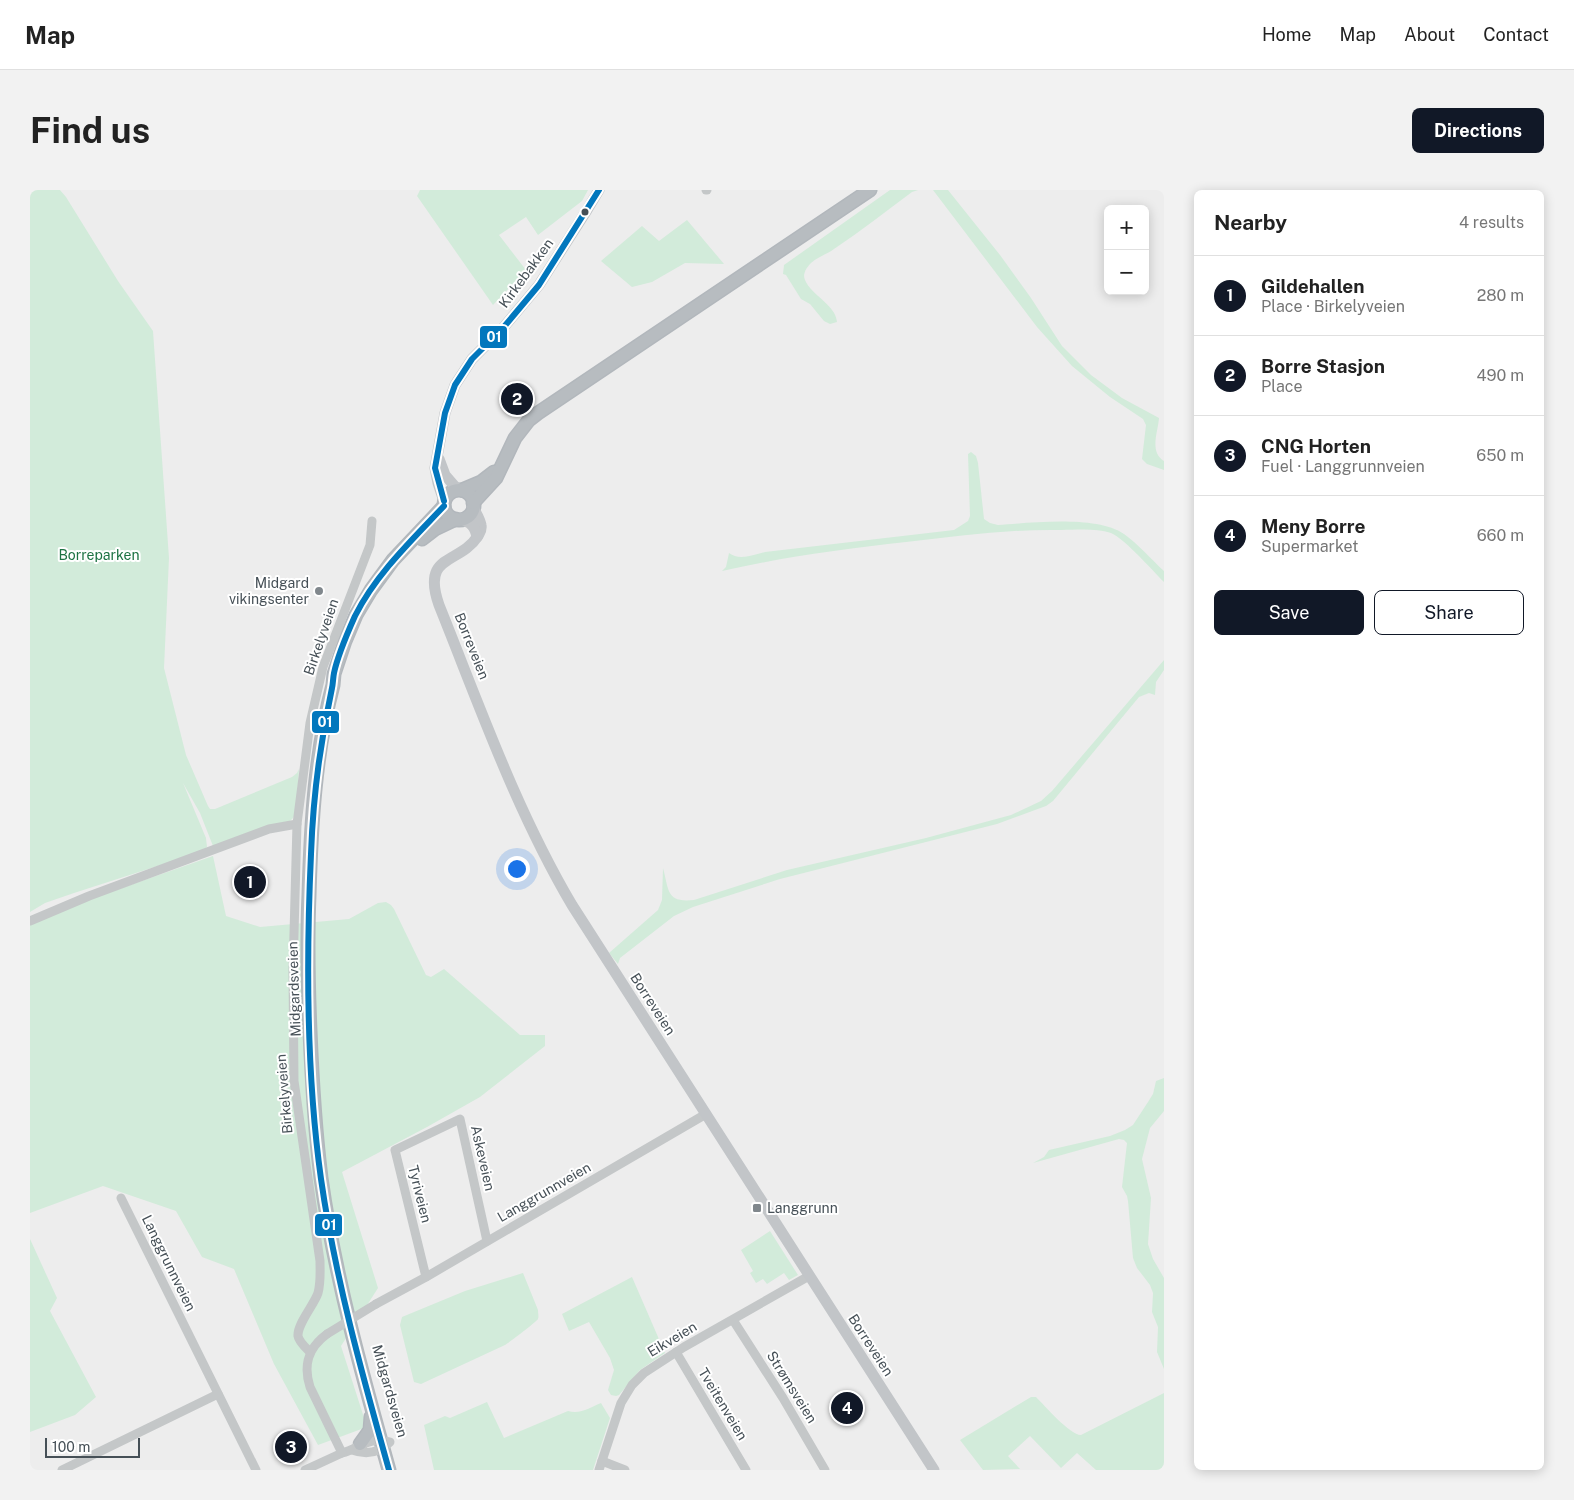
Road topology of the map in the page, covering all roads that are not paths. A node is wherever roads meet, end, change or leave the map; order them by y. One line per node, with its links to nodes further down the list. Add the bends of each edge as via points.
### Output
1 (599, 190): 3 (main road, Kirkebakken, via 539,285 462,372 449,397)
2 (870, 190): 4 (highway, via 538,413 515,438)
3 (437, 450): 5 (main road, via 445,475); 6 (main road, Kirkebakken, via 435,468)
4 (501, 465): 5 (highway, via 485,480); 7 (highway, via 496,478)
5 (460, 490): 6 (highway, via 449,494); 7 (highway, via 470,495)
6 (444, 503): 8 (highway, via 447,514); 11 (highway, Midgardsveien, via 393,560 367,596 345,641)
7 (473, 505): 8 (highway, via 470,515); 10 (main road, via 481,525)
8 (458, 519): 10 (main road, via 471,523); 11 (highway, Midgardsveien, via 427,534 395,567 362,618)
9 (372, 521): 12 (street, Birkelyveien, via 370,545 323,667 310,723)
10 (477, 537): 14 (main road, Borreveien, via 471,545 441,564 434,588 486,724 512,789 559,883)
11 (333, 685): 20 (highway, Midgardsveien, via 319,756 314,805 308,948 318,1147 332,1243)
12 (297, 824): 13 (street, via 269,829); 22 (street, Birkelyveien, via 294,1082 320,1261 318,1293 298,1336)
13 (30, 921)
14 (706, 1114): 17 (street, Langgrunnveien); 18 (main road, Borreveien)
15 (425, 1135): 17 (street, Askeveien, via 460,1119); 19 (street, Tyriveien, via 395,1150)
16 (122, 1198): 24 (street, Langgrunnveien)
17 (487, 1241): 19 (street, Langgrunnveien)
18 (809, 1276): 21 (street, Eikveien); 38 (main road, Borreveien)
19 (426, 1277): 22 (street, Langgrunnveien, bridge, via 327,1334)
20 (344, 1292): 25 (highway, Midgardsveien); 26 (highway, Midgardsveien, via 356,1325)
21 (733, 1320): 23 (street, Eikveien); 37 (street, Strømsveien)
22 (310, 1352): 28 (street, via 306,1366 310,1387)
23 (676, 1352): 29 (street, Eikveien, via 632,1385 621,1403); 36 (street, Tveitenveien)
24 (218, 1394): 30 (street); 31 (street, Langgrunnveien)
25 (370, 1405): 26 (highway, Midgardsveien); 27 (highway, via 370,1430)
26 (384, 1443): 27 (street); 33 (highway, Midgardsveien); 34 (highway, Midgardsveien)
27 (356, 1447): 28 (street)
28 (342, 1453): 32 (street)
29 (601, 1466): 35 (street)
30 (62, 1470)
31 (256, 1470)
32 (305, 1470)
33 (389, 1470)
34 (397, 1470)
35 (625, 1470)
36 (746, 1470)
37 (825, 1470)
38 (934, 1470)

